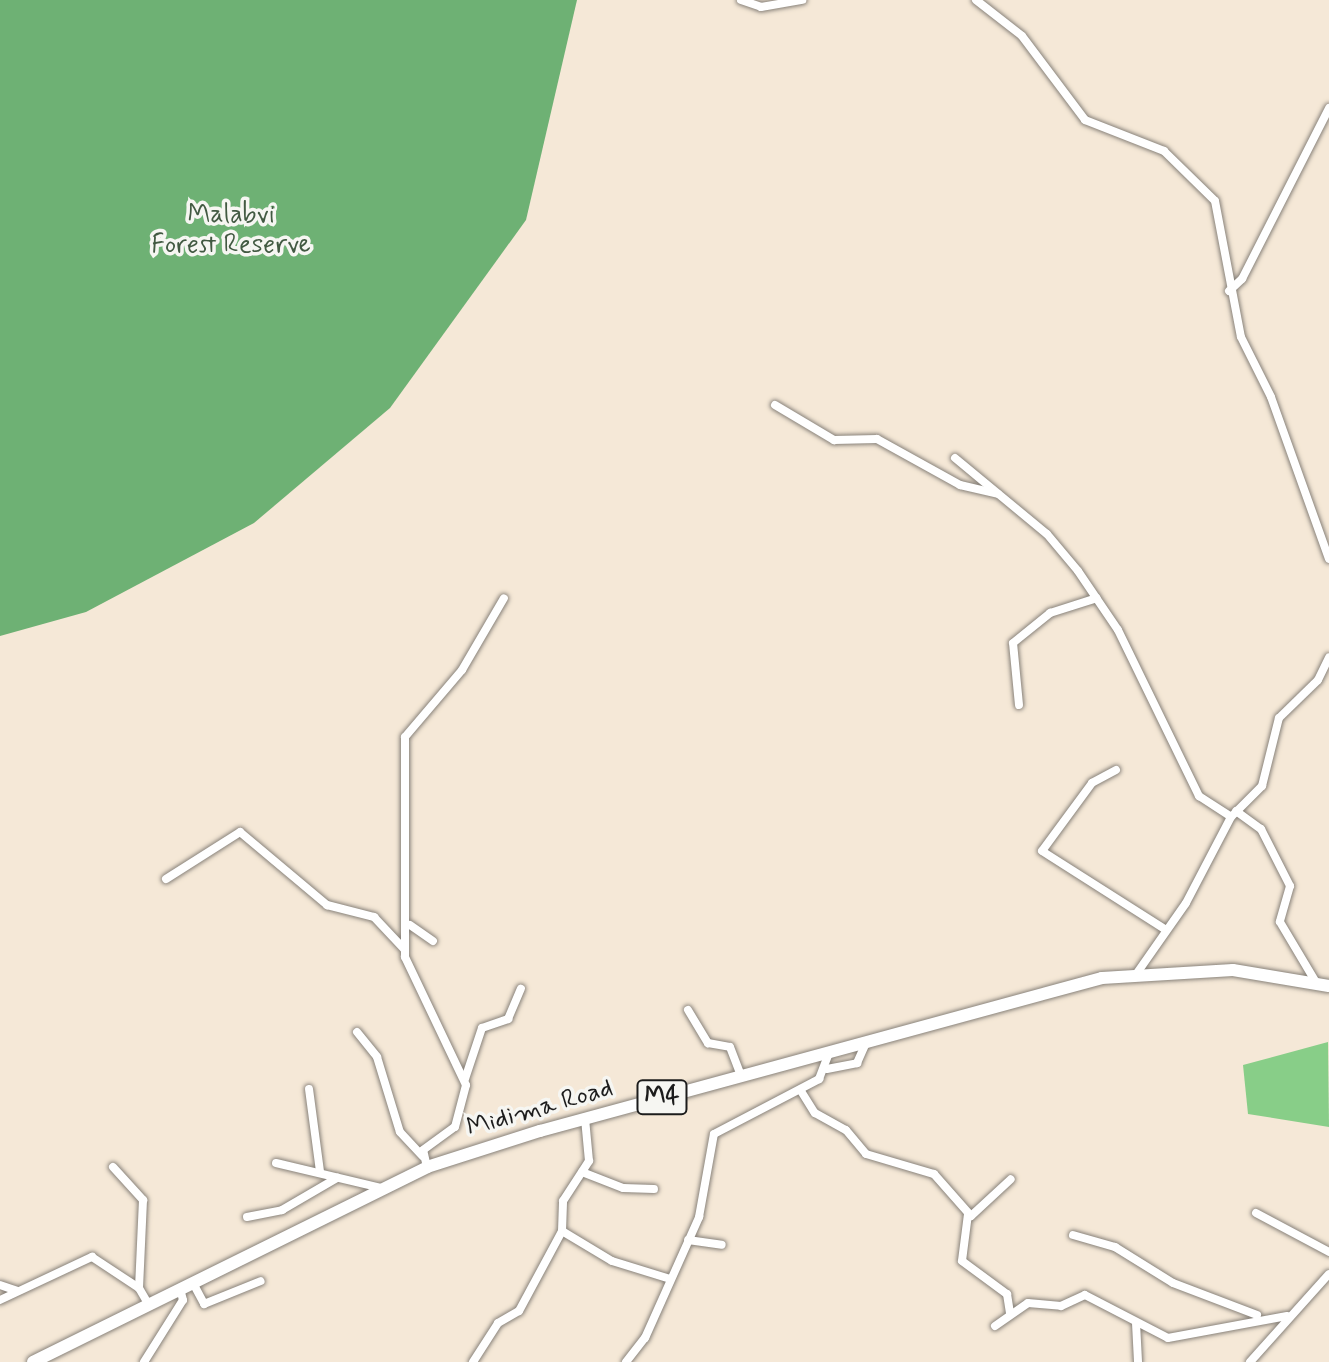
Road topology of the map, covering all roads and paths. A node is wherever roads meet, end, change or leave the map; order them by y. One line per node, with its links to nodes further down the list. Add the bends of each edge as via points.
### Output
1 (741, 0): 2 (street, via 758,7)
2 (802, 0)
3 (976, 0): 5 (street, via 1022,36 1085,120 1164,151 1213,197)
4 (1329, 108): 5 (street, via 1242,279)
5 (1229, 291): 9 (street)
6 (775, 405): 8 (street, via 834,440 877,439 960,485)
7 (955, 458): 8 (street)
8 (999, 494): 11 (street, via 1056,543)
9 (1329, 559)
10 (504, 598): 17 (street, via 462,670 407,730 400,858)
11 (1097, 598): 13 (street, via 1050,613 1013,643); 15 (street, via 1181,749 1199,796)
12 (1329, 657): 15 (street, via 1318,680 1279,718 1267,777)
13 (1019, 705)
14 (1116, 770): 18 (street, via 1092,783 1042,851)
15 (1233, 814): 18 (street); 22 (street, via 1261,829 1290,886 1280,922)
16 (166, 879): 20 (street, via 240,832 327,905 374,917)
17 (410, 925): 19 (street); 20 (street)
18 (1166, 930): 21 (street)
19 (433, 941)
20 (405, 950): 30 (street)
21 (1137, 973): 22 (main road, Midima Road / M4, via 1233,970); 26 (main road, Midima Road / M4)
22 (1323, 985)
23 (521, 989): 30 (street, via 508,1019 482,1028)
24 (688, 1010): 29 (street, via 708,1043 730,1047)
25 (357, 1032): 34 (street, via 377,1057 400,1132)
26 (867, 1041): 27 (main road, Midima Road / M4); 28 (street, via 857,1063)
27 (830, 1051): 28 (street); 29 (main road, Midima Road / M4)
28 (827, 1069): 32 (street)
29 (741, 1075): 33 (main road, Midima Road / M4)
30 (465, 1079): 34 (street, via 458,1122)
31 (309, 1089): 37 (street)
32 (801, 1091): 44 (street, via 815,1113 846,1130 866,1154 934,1174); 48 (street, via 714,1134 705,1200)
33 (585, 1119): 34 (main road, Midima Road / M4); 38 (street, via 590,1147)
34 (425, 1162): 41 (main road, Midima Road / M4)
35 (276, 1163): 37 (street)
36 (113, 1167): 56 (street, via 143,1200)
37 (320, 1171): 39 (street)
38 (582, 1172): 42 (street, via 623,1188); 46 (street, via 563,1201)
39 (337, 1178): 41 (street); 45 (street, via 282,1210)
40 (1011, 1179): 44 (street, via 978,1216)
41 (385, 1189): 54 (main road, Midima Road / M4)
42 (654, 1189)
43 (1256, 1213): 50 (street)
44 (968, 1214): 61 (street, via 962,1261 1007,1294)
45 (247, 1217)
46 (562, 1231): 52 (street, via 612,1261); 68 (street, via 519,1311 498,1323)
47 (1073, 1235): 62 (street, via 1115,1247 1173,1283)
48 (688, 1240): 49 (street); 52 (street)
49 (722, 1245)
50 (1329, 1252)
51 (1329, 1274): 63 (street)
52 (670, 1279): 69 (street, via 645,1338)
53 (261, 1281): 54 (street, via 204,1304)
54 (193, 1283): 57 (main road, Midima Road / M4)
55 (0, 1285): 58 (street)
56 (139, 1288): 58 (street, via 92,1257); 60 (street)
57 (180, 1289): 60 (main road, Midima Road / M4); 67 (street, via 183,1300)
58 (18, 1291): 59 (street)
59 (0, 1300)
60 (149, 1305): 66 (main road, Midima Road / M4)
61 (1010, 1314): 64 (street, via 1033,1302 1061,1306 1094,1295); 65 (street)
62 (1258, 1316): 63 (street); 64 (street, via 1176,1339)
63 (1287, 1316): 71 (street)
64 (1136, 1323): 70 (street)
65 (995, 1326)
66 (33, 1362)
67 (144, 1362)
68 (473, 1362)
69 (626, 1362)
70 (1138, 1362)
71 (1250, 1362)

